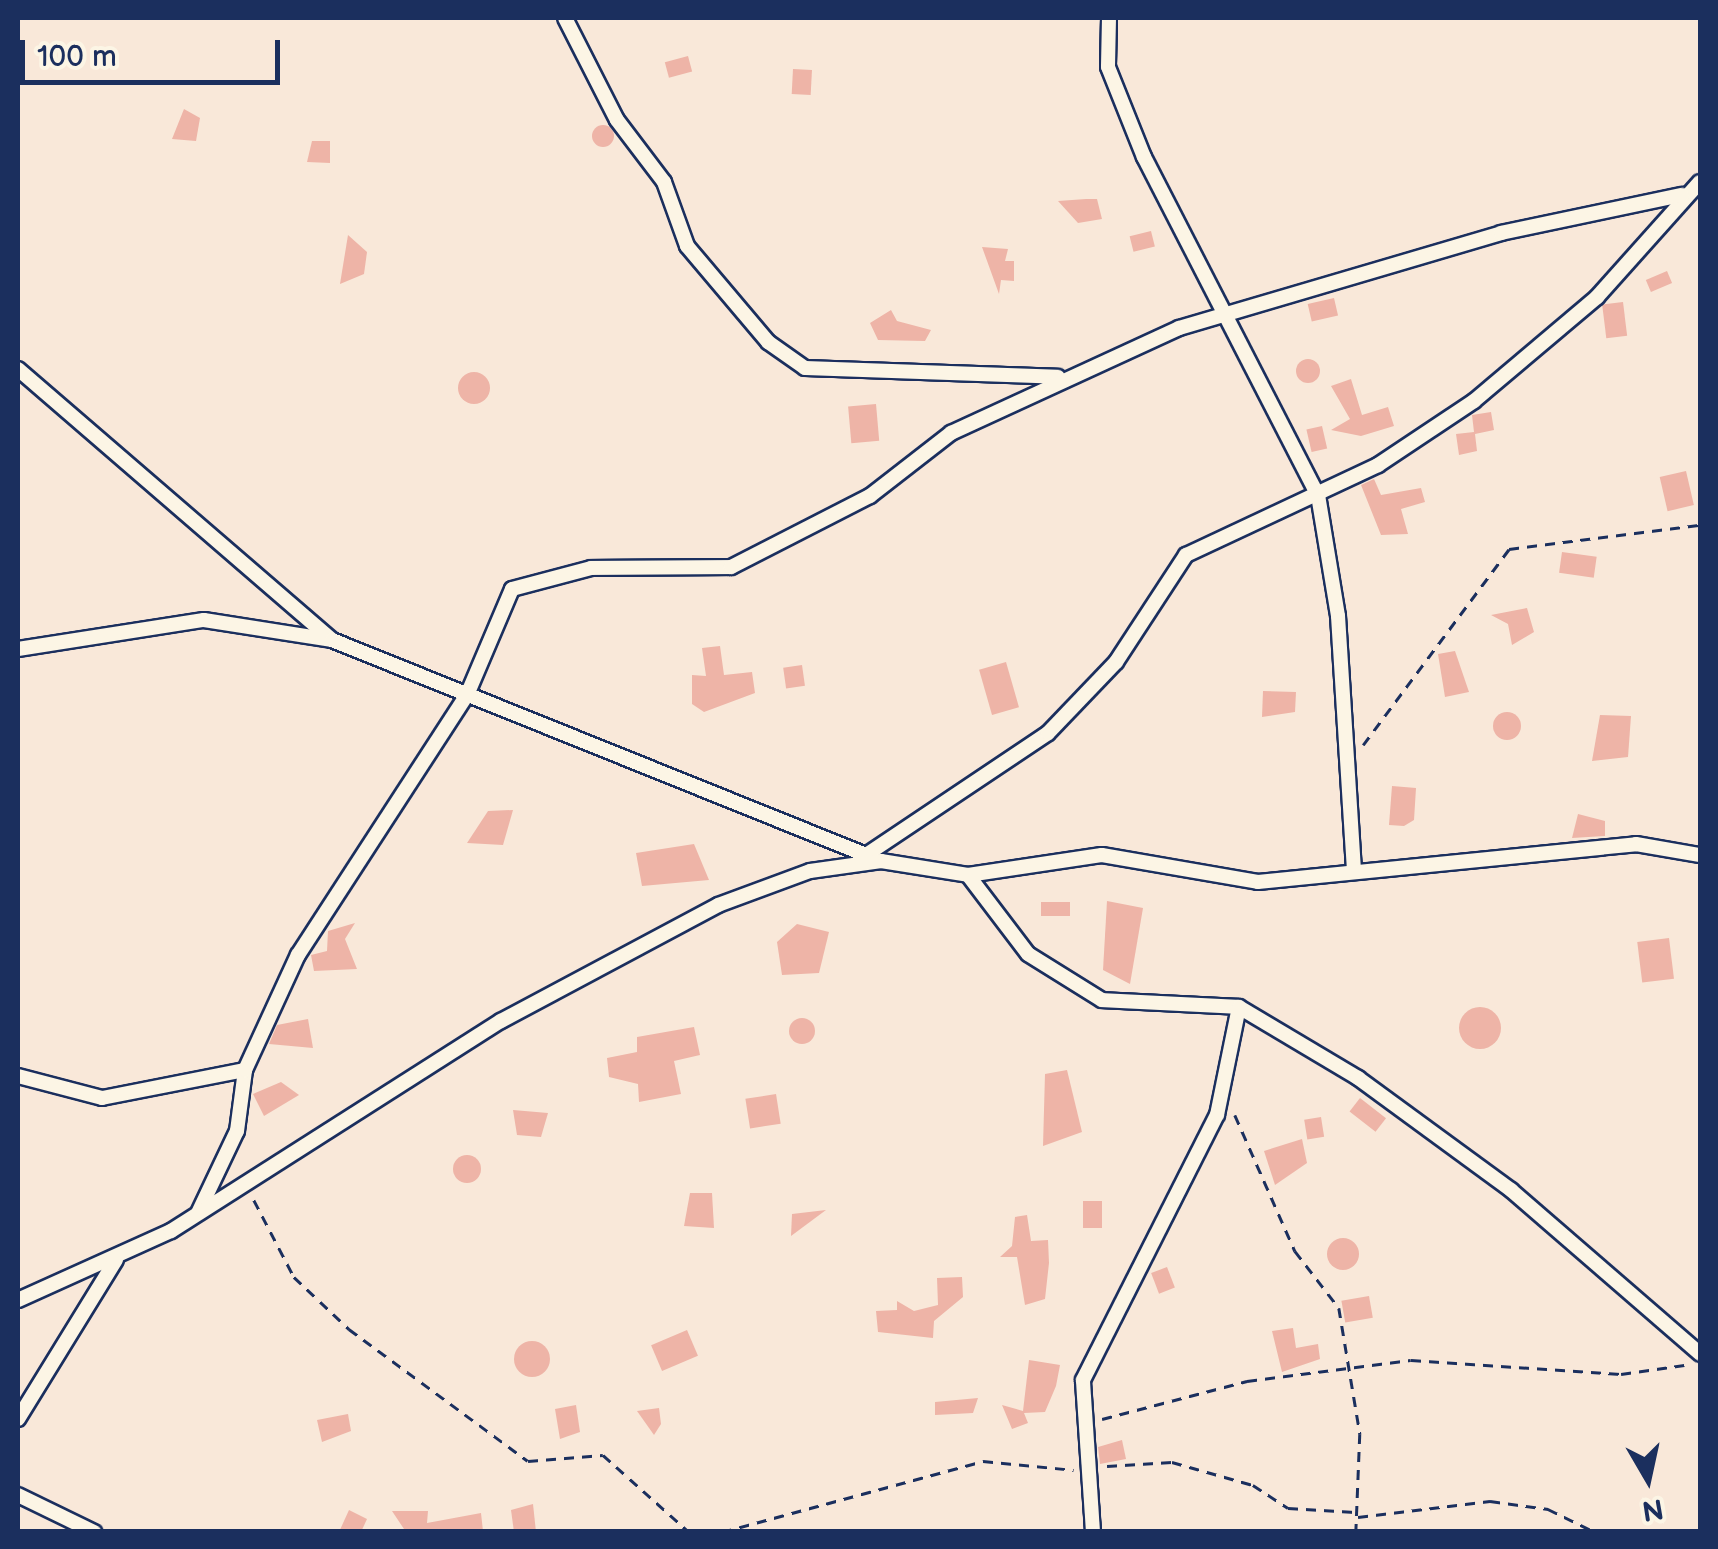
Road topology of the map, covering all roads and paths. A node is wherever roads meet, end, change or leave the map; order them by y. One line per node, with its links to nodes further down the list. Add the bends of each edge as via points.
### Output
1 (565, 18): 7 (street, via 617,120 664,182 688,246 768,342 805,368)
2 (1109, 18): 5 (street, via 1108,68 1128,121)
3 (1700, 182): 4 (street)
4 (1682, 194): 5 (street, via 1461,244); 8 (street, via 1597,296 1517,370)
5 (1228, 316): 7 (street); 8 (street)
6 (18, 369): 10 (street)
7 (1064, 377): 12 (street, via 952,433 870,496 731,567 591,568 512,589)
8 (1318, 495): 14 (street, via 1186,555 1116,662 1048,733); 17 (street, via 1338,616)
9 (1700, 525): 13 (path, via 1509,549)
10 (332, 640): 11 (street, via 204,620); 12 (street)
11 (18, 648)
12 (467, 694): 14 (street); 20 (street, via 298,955)
13 (1359, 750)
14 (866, 855): 16 (street)
15 (1700, 856): 17 (street, via 1636,844)
16 (881, 862): 18 (street); 23 (street, via 810,871 718,905 501,1021)
17 (1354, 869): 18 (street, via 1258,882 1102,855)
18 (968, 875): 19 (street, via 1028,954 1102,1000)
19 (1240, 1007): 22 (street); 27 (street, via 1480,1166)
20 (244, 1070): 21 (street, via 102,1098); 24 (street, via 237,1131)
21 (18, 1076)
22 (1225, 1092): 28 (path, via 1295,1250 1335,1298); 30 (street, via 1088,1367)
23 (246, 1186): 24 (street); 36 (path, via 294,1278 349,1329 528,1461 604,1455)
24 (197, 1215): 25 (street)
25 (116, 1260): 26 (street); 29 (street)
26 (18, 1300)
27 (1700, 1358): 28 (path, via 1620,1374 1456,1358)
28 (1350, 1367): 30 (path, via 1119,1411); 33 (path, via 1360,1434)
29 (18, 1420)
30 (1082, 1434): 31 (street)
31 (1084, 1470): 33 (path, via 1172,1462 1253,1485 1288,1508); 37 (path, via 983,1461); 38 (street)
32 (18, 1495): 35 (street)
33 (1355, 1514): 34 (path); 39 (path, via 1490,1501 1548,1509)
34 (1355, 1531)
35 (94, 1532)
36 (690, 1532)
37 (722, 1532)
38 (1092, 1532)
39 (1594, 1532)

